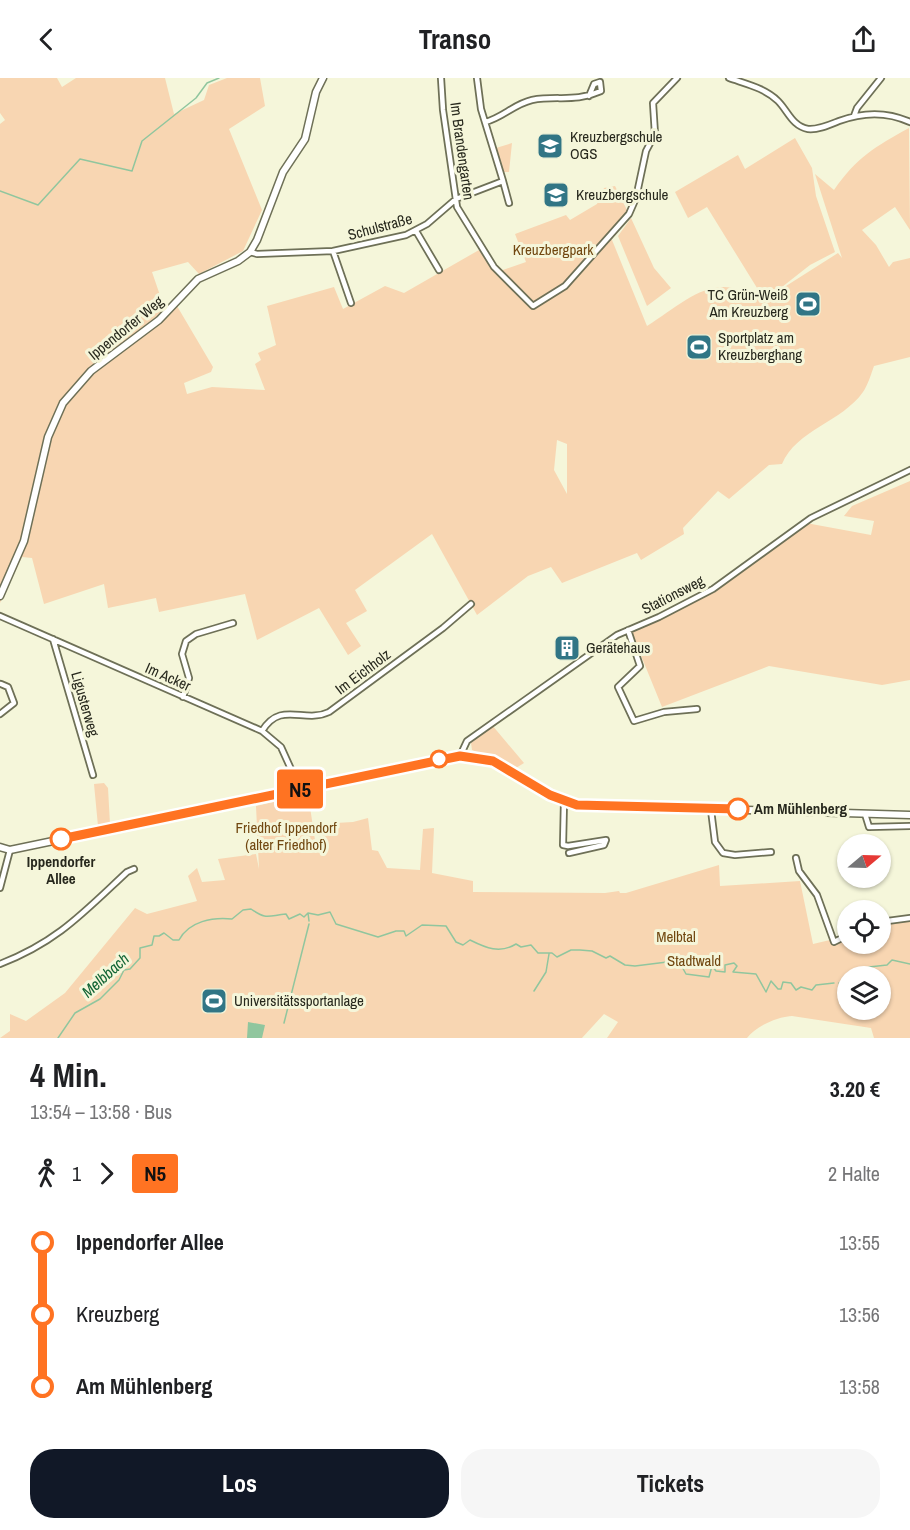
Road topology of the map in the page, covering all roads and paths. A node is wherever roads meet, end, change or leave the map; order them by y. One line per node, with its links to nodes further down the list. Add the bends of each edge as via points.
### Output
1 (323, 78): 17 (street, via 305,139 283,172)
2 (434, 78): 7 (street, Im Brandengarten)
3 (477, 78): 10 (street)
4 (677, 78): 13 (street, Im Brandengarten, via 653,103 656,129 629,214 565,286 533,306 494,267 456,207)
5 (729, 78): 9 (street, via 768,93 802,127 822,128)
6 (881, 78): 9 (street, via 856,108)
7 (441, 79): 13 (street, Im Brandengarten)
8 (589, 96): 10 (street, via 530,101)
9 (854, 116): 11 (street, via 883,114)
10 (485, 122): 12 (street)
11 (910, 122)
12 (503, 181): 13 (street, Schulstraße); 14 (street)
13 (456, 199): 15 (street, Schulstraße)
14 (509, 203)
15 (416, 231): 16 (street, Schulstraße); 18 (street)
16 (333, 251): 17 (street, Schulstraße); 19 (street)
17 (250, 252): 21 (street, Ippendorfer Weg, via 198,279 159,320 91,371 70,394 51,428 24,541)
18 (439, 270)
19 (351, 303)
20 (910, 470): 25 (street, Stationsweg, via 811,518 712,589)
21 (0, 596)
22 (471, 604): 31 (street, Im Eichholz, via 328,712 283,714)
23 (0, 616): 26 (street, Im Acker)
24 (233, 623): 28 (street, via 196,633 186,640 182,654 189,678)
25 (628, 630): 29 (street, via 640,666 618,687 634,721 664,712); 32 (street, Stationsweg, via 467,741)
26 (53, 639): 28 (street, Im Acker); 33 (street, Ligusterweg)
27 (1, 684): 30 (street, via 8,687 14,703)
28 (183, 697): 31 (street, Im Acker)
29 (697, 709)
30 (0, 714)
31 (262, 731): 34 (street, Im Acker, via 281,747)
32 (460, 756): 34 (street); 35 (street, via 493,761)
33 (93, 775)
34 (300, 789): 41 (street)
35 (564, 801): 36 (street, via 588,806); 43 (street, via 563,844 606,840 604,846)
36 (711, 810): 37 (street); 42 (street, via 717,847 731,855)
37 (865, 814): 38 (street); 39 (street, via 869,827)
38 (910, 815)
39 (910, 826)
40 (0, 847): 41 (street)
41 (10, 850): 46 (street)
42 (771, 852)
43 (569, 853)
44 (796, 858): 49 (street, via 799,871 817,895 834,942)
45 (134, 869): 50 (street, via 56,937)
46 (0, 888)
47 (910, 918): 48 (street)
48 (891, 921)
49 (837, 940)
50 (0, 964)

